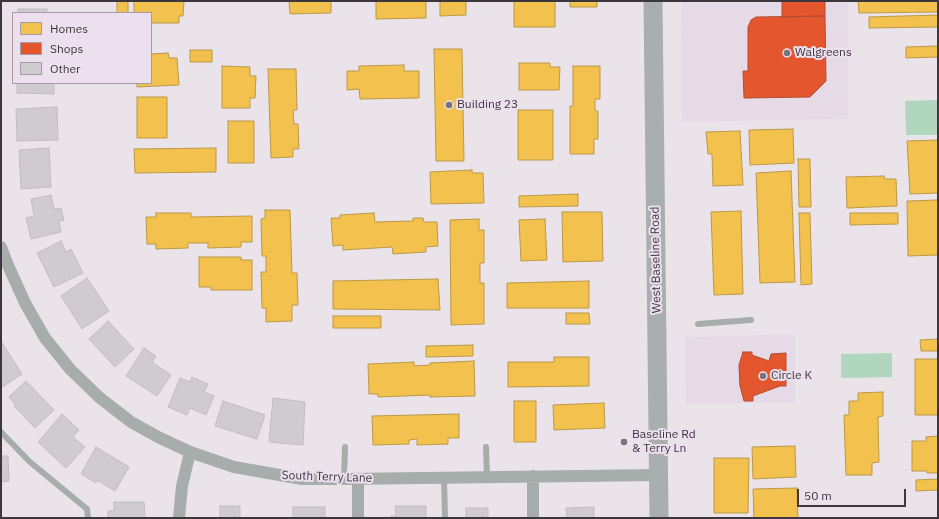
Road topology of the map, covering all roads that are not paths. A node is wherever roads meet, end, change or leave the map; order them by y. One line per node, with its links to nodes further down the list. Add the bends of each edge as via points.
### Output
1 (653, 1): 9 (main road, West Baseline Road)
2 (1, 247): 8 (street, South Terry Lane, via 25,303 45,338 70,369 100,398 131,422)
3 (751, 320): 4 (lane)
4 (698, 324)
5 (1, 432): 15 (lane, via 30,462 87,509)
6 (486, 446): 12 (lane)
7 (345, 447): 13 (lane)
8 (190, 452): 13 (street, South Terry Lane, via 234,467 275,475 302,479); 16 (street, via 182,486)
9 (659, 475): 10 (street, South Terry Lane); 20 (main road, West Baseline Road)
10 (533, 476): 12 (street, South Terry Lane); 19 (street)
11 (444, 477): 12 (street, South Terry Lane); 14 (street, South Terry Lane); 18 (lane)
12 (486, 477)
13 (344, 479): 14 (street, South Terry Lane)
14 (358, 479): 17 (street)
15 (88, 518)
16 (179, 518)
17 (358, 518)
18 (445, 518)
19 (533, 518)
20 (659, 518)

